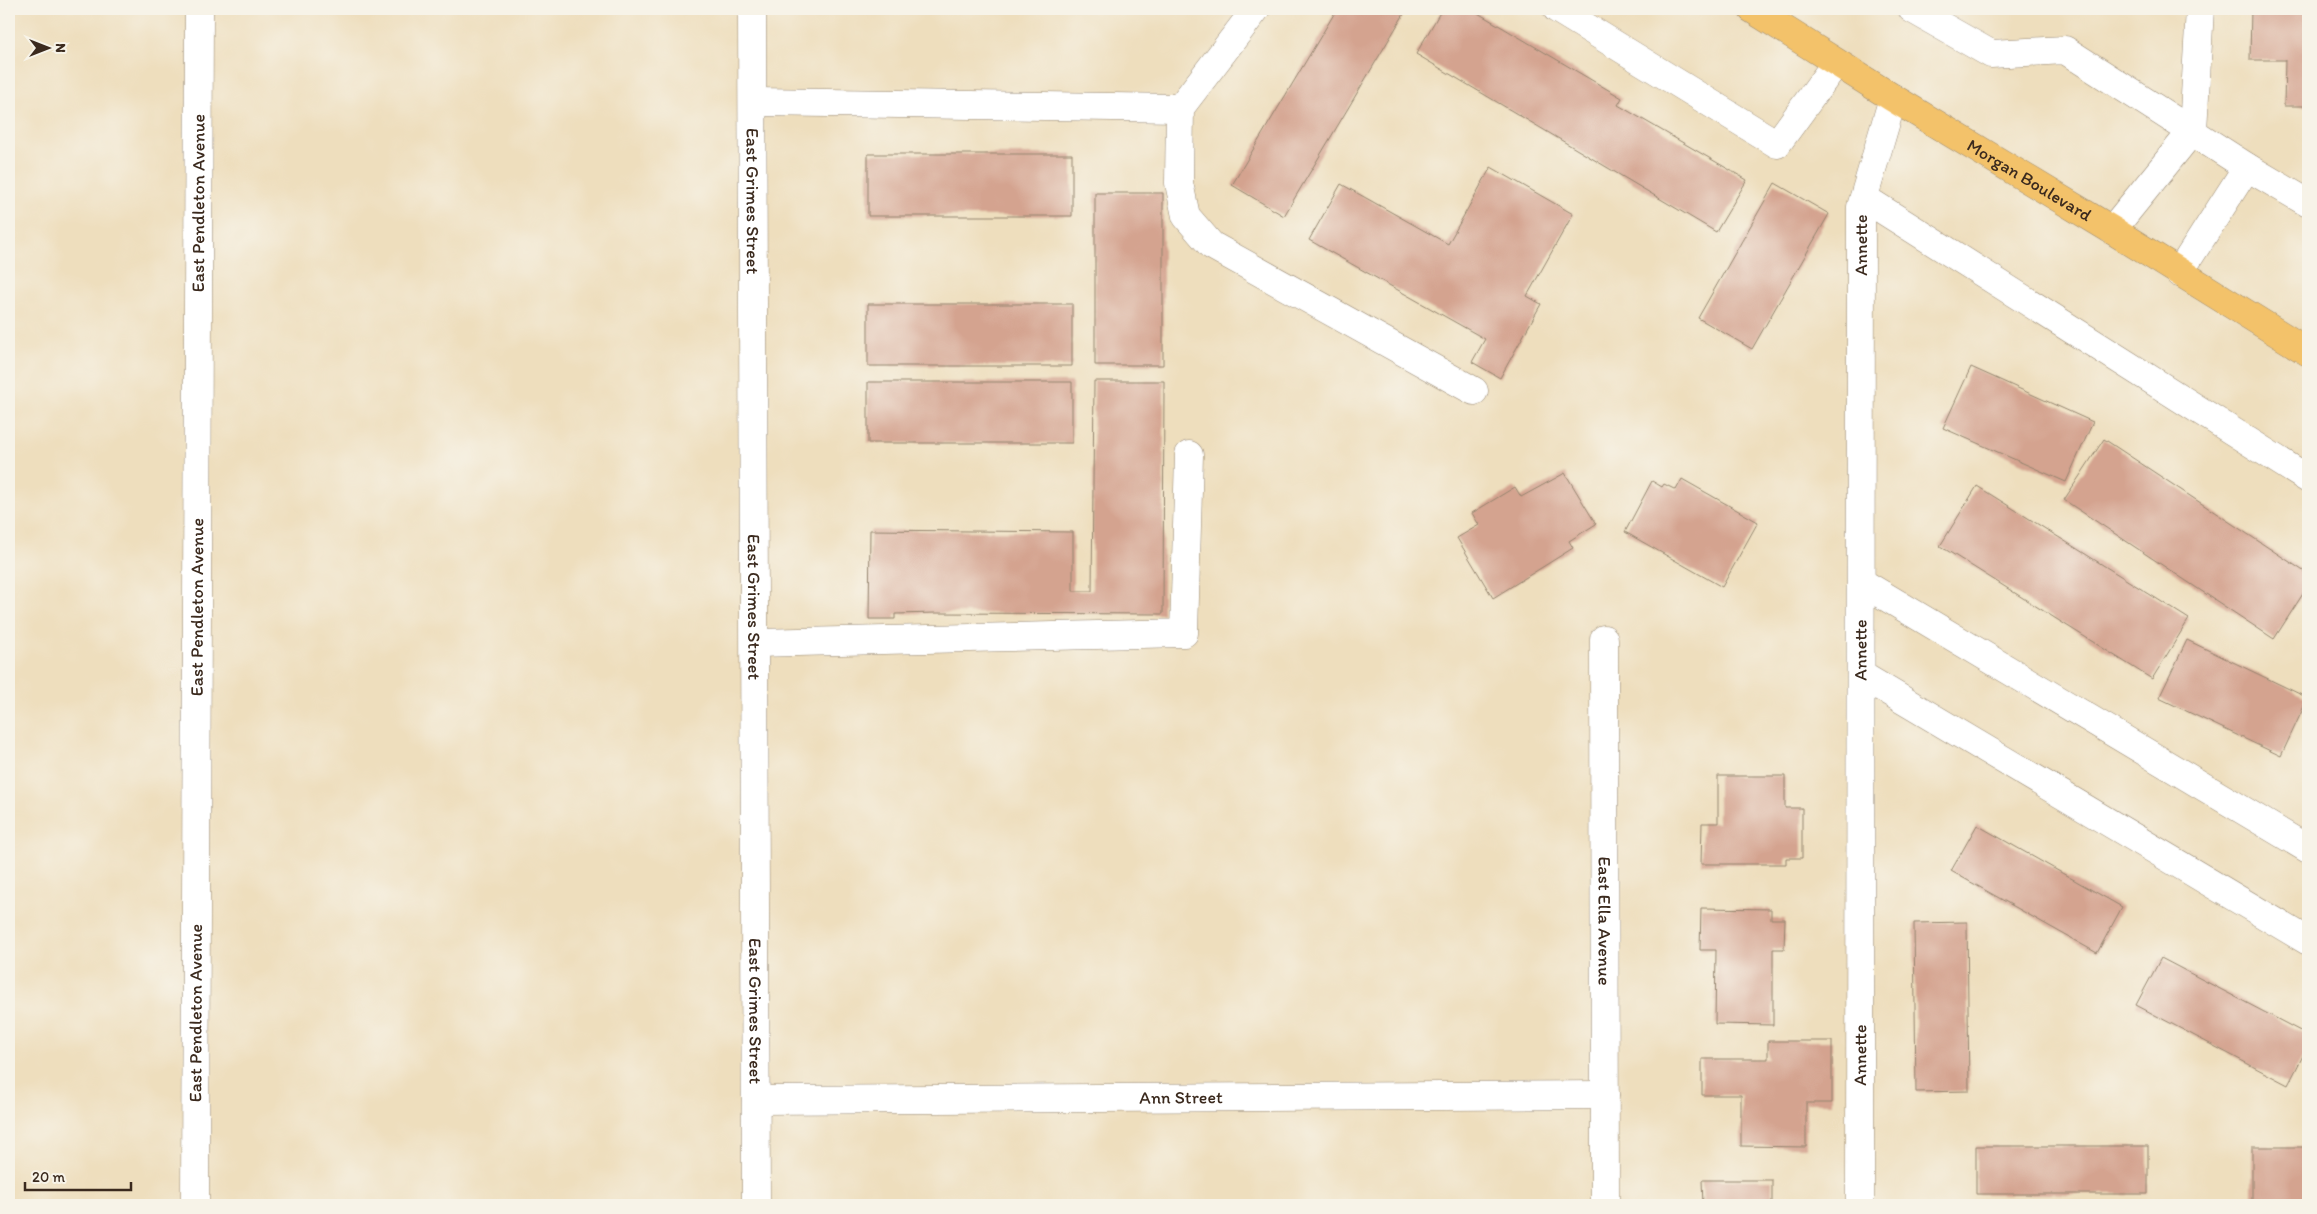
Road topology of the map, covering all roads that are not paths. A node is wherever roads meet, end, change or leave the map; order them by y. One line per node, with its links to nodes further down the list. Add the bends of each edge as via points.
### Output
1 (199, 9): 30 (street, East Pendleton Avenue)
2 (752, 9): 10 (street, East Grimes Street)
3 (1256, 9): 11 (street)
4 (1557, 9): 8 (street, via 1777,144)
5 (1752, 9): 8 (main road, Morgan Boulevard)
6 (1912, 9): 12 (street, via 1991,54 2065,50)
7 (2200, 9): 12 (street)
8 (1836, 63): 9 (main road, Morgan Boulevard)
9 (1893, 98): 14 (street, Annette); 16 (main road, Morgan Boulevard)
10 (753, 102): 11 (street); 24 (street, East Grimes Street)
11 (1180, 108): 19 (street, via 1179,183 1186,216 1211,245)
12 (2193, 130): 13 (street); 16 (street)
13 (2248, 167): 15 (street); 17 (street)
14 (1864, 198): 21 (street); 22 (street, Annette, via 1861,207)
15 (2308, 203)
16 (2112, 230): 17 (main road, Morgan Boulevard)
17 (2179, 273): 18 (main road, Morgan Boulevard)
18 (2308, 352)
19 (1474, 391)
20 (1189, 455): 24 (street, via 1184,634)
21 (2308, 479)
22 (1861, 582): 25 (street, Annette); 26 (street)
23 (1604, 639): 28 (street, East Ella Avenue)
24 (755, 642): 29 (street, East Grimes Street)
25 (1861, 675): 27 (street); 33 (street, Annette)
26 (2308, 849)
27 (2308, 941)
28 (1605, 1095): 29 (street, Ann Street); 32 (street, East Ella Avenue)
29 (756, 1100): 31 (street, East Grimes Street)
30 (195, 1205)
31 (756, 1205)
32 (1605, 1205)
33 (1860, 1205)

